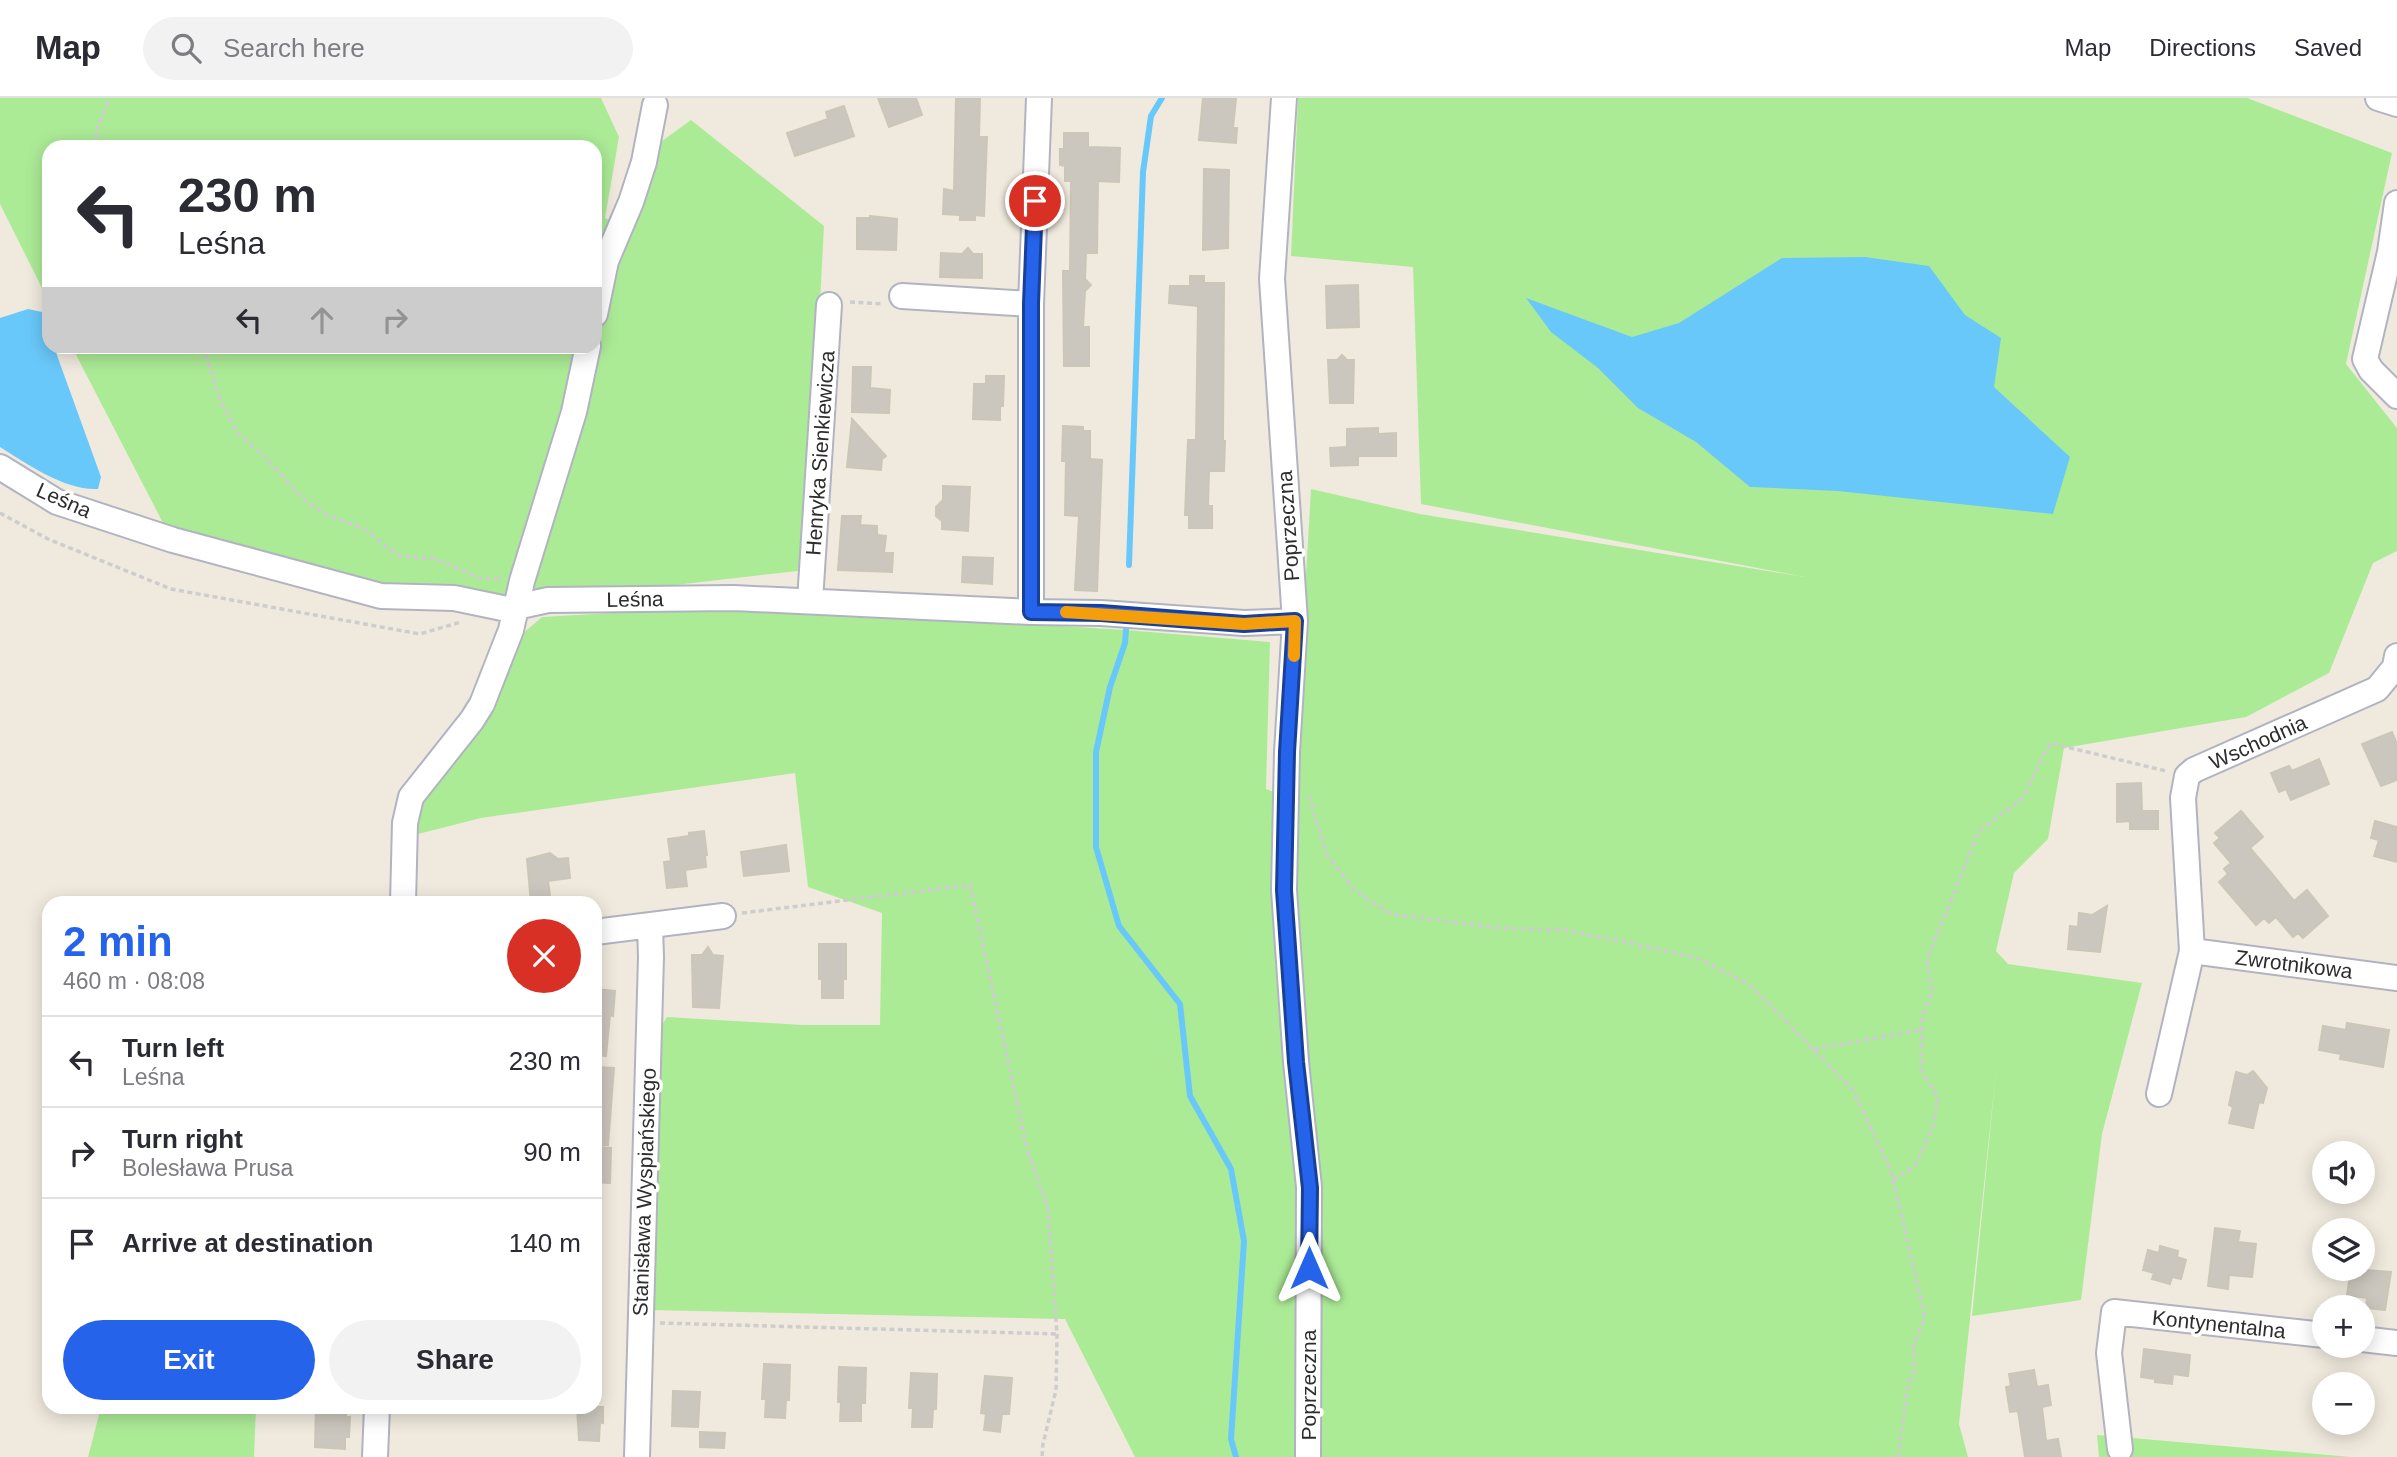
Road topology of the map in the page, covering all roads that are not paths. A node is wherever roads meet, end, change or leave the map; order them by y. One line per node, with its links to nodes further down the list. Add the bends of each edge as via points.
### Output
1 (1039, 98): 10 (street)
2 (1284, 98): 18 (street, Poprzeczna, via 1272,279)
3 (2378, 98): 5 (street)
4 (657, 100): 8 (street, via 644,162)
5 (2397, 104)
6 (2397, 203): 7 (street)
7 (2393, 253): 13 (street, via 2365,359)
8 (602, 280)
9 (902, 296): 10 (street)
10 (1031, 304): 17 (street)
11 (829, 305): 15 (street, Henryka Sienkiewicza)
12 (586, 354): 16 (street, via 574,412)
13 (2397, 396)
14 (0, 467): 16 (street, Leśna, via 57,502 173,540 381,596 454,598)
15 (810, 601): 16 (street, Leśna, via 548,600); 17 (street, Leśna)
16 (516, 608): 20 (street, via 482,704 411,797 405,823)
17 (1031, 612): 18 (street, Leśna, via 1244,624)
18 (1295, 621): 34 (street, Poprzeczna, via 1284,890 1310,1188)
19 (2397, 656): 24 (street, Wschodnia, via 2395,667 2377,690 2187,776 2183,798)
20 (403, 896)
21 (723, 916): 22 (street)
22 (650, 926): 23 (street); 33 (street, Stanisława Wyspiańskiego)
23 (602, 931)
24 (2192, 951): 25 (street, Zwrotnikowa); 26 (street, Wschodnia)
25 (2397, 978)
26 (2159, 1094)
27 (2312, 1334): 31 (street, Kontynentalna, via 2114,1312 2109,1353)
28 (2375, 1340): 29 (street)
29 (2397, 1343)
30 (377, 1414): 32 (street)
31 (2120, 1448)
32 (375, 1457)
33 (637, 1457)
34 (1308, 1457)

